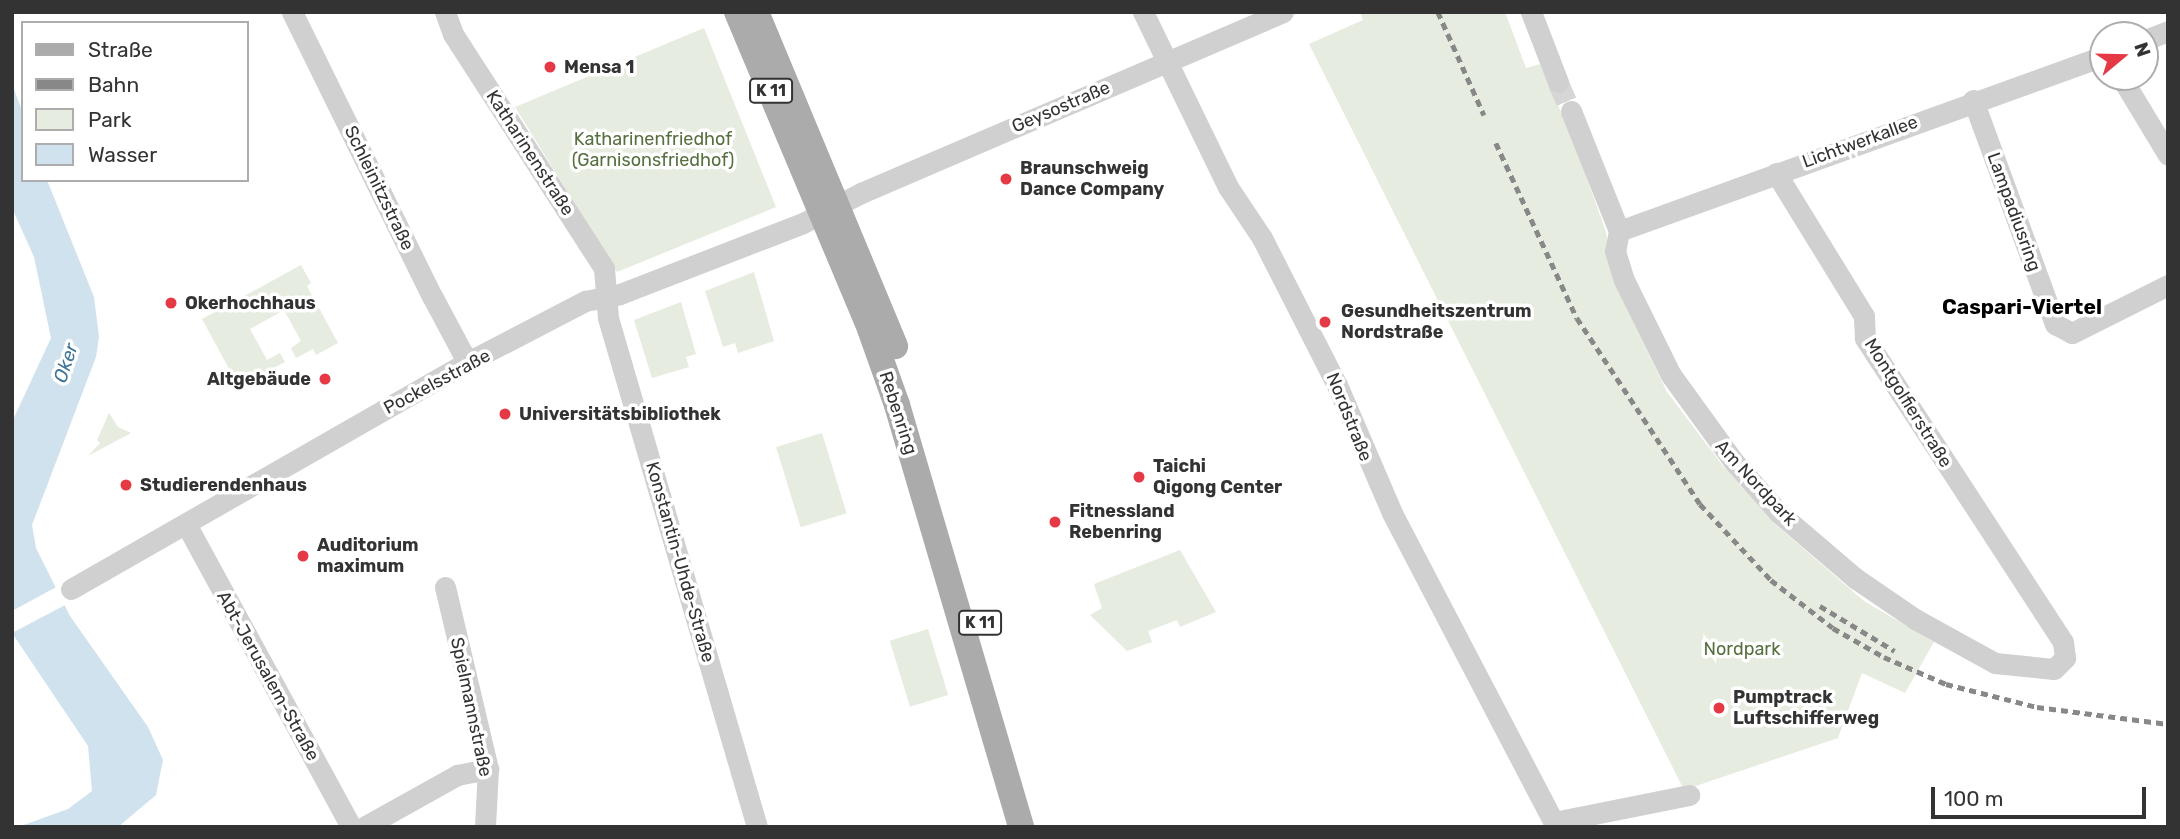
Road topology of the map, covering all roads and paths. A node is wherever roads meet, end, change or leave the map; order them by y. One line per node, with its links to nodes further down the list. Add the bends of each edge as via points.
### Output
1 (292, 12): 19 (street, Schleinitzstraße, via 432,296 463,354)
2 (445, 12): 18 (street, Katharinenstraße, via 453,34 604,268)
3 (1143, 12): 8 (street, Nordstraße)
4 (1283, 12): 8 (street, Geysostraße)
5 (1531, 12): 9 (street)
6 (755, 13): 15 (main road, Rebenring / K 11)
7 (2089, 61): 11 (street, Lichtwerkallee)
8 (1168, 62): 15 (street, Geysostraße); 26 (street, Nordstraße, via 1228,187 1292,294 1345,402 1386,502)
9 (1559, 82)
10 (2129, 91): 13 (street)
11 (1973, 100): 14 (street, Lichtwerkallee); 17 (street, Lampadiusring, via 2055,324 2072,333)
12 (1571, 111): 16 (street, Am Nordpark)
13 (2168, 155)
14 (1776, 173): 16 (street, Lichtwerkallee); 23 (street, Montgolfierstraße, via 1864,316 1865,338 2065,650 2065,658 2054,669)
15 (830, 209): 18 (street, Pockelsstraße); 31 (main road, Rebenring / K 11, via 897,405); 32 (main road, Rebenring / K 11, via 880,304 919,418)
16 (1618, 228): 23 (street, Am Nordpark, via 1615,251 1640,314 1671,374 1734,462 1779,513 1855,578 1955,644)
17 (2168, 285)
18 (608, 296): 19 (street, Pockelsstraße, via 585,301 483,358); 30 (street, Konstantin-Uhde-Straße, via 608,318)
19 (471, 360): 20 (street, Pockelsstraße)
20 (186, 524): 22 (street, Pockelsstraße); 27 (street, Abt-Jerusalem-Straße)
21 (445, 587): 24 (street, Spielmannstraße)
22 (71, 589)
23 (1995, 663)
24 (488, 769): 28 (street, via 457,775); 29 (street, Spielmannstraße)
25 (1689, 795): 26 (street)
26 (1554, 826)
27 (351, 827)
28 (364, 827)
29 (485, 827)
30 (757, 827)
31 (1021, 827)
32 (1040, 827)

